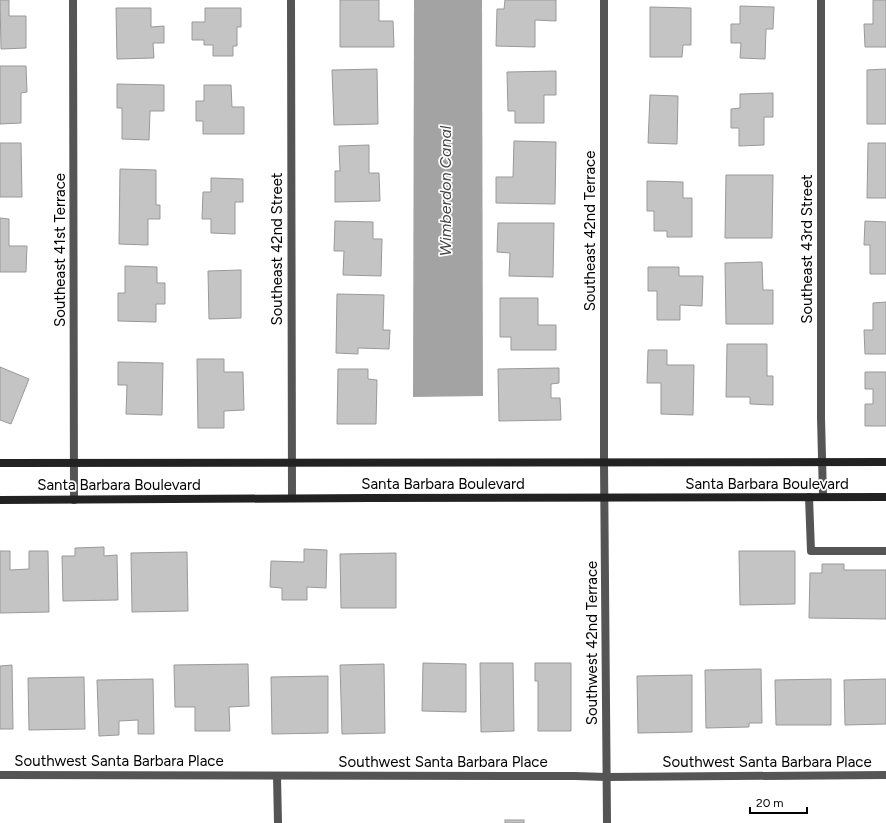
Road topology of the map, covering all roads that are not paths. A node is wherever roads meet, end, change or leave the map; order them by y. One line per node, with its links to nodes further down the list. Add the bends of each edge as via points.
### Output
1 (73, 0): 10 (street, Southeast 41st Terrace)
2 (291, 0): 5 (street, Southeast 42nd Street)
3 (604, 0): 6 (street, Southeast 42nd Terrace)
4 (821, 0): 7 (street, Southeast 43rd Street)
5 (292, 462): 6 (main road, Santa Barbara Boulevard); 10 (main road, Santa Barbara Boulevard); 14 (street, Southeast 42nd Street)
6 (604, 462): 7 (main road, Santa Barbara Boulevard); 15 (street, Southwest 42nd Terrace)
7 (822, 462): 8 (main road, Santa Barbara Boulevard); 12 (street, Southeast 43rd Street)
8 (886, 462)
9 (0, 463): 10 (main road, Santa Barbara Boulevard)
10 (74, 463): 17 (street, Southeast 41st Terrace)
11 (809, 497): 12 (main road, Santa Barbara Boulevard); 15 (main road, Santa Barbara Boulevard); 18 (street, via 811,551)
12 (823, 497): 13 (main road, Santa Barbara Boulevard)
13 (886, 497)
14 (292, 498): 15 (main road, Santa Barbara Boulevard); 17 (main road, Santa Barbara Boulevard)
15 (605, 498): 22 (street, Southwest 42nd Terrace)
16 (0, 500): 17 (main road, Santa Barbara Boulevard)
17 (74, 500)
18 (886, 551)
19 (0, 775): 21 (street, Southwest Santa Barbara Place)
20 (886, 775): 22 (street, Southwest Santa Barbara Place)
21 (277, 776): 22 (street, Southwest Santa Barbara Place); 23 (street)
22 (607, 777): 24 (street, Southwest 42nd Terrace)
23 (278, 823)
24 (607, 823)

